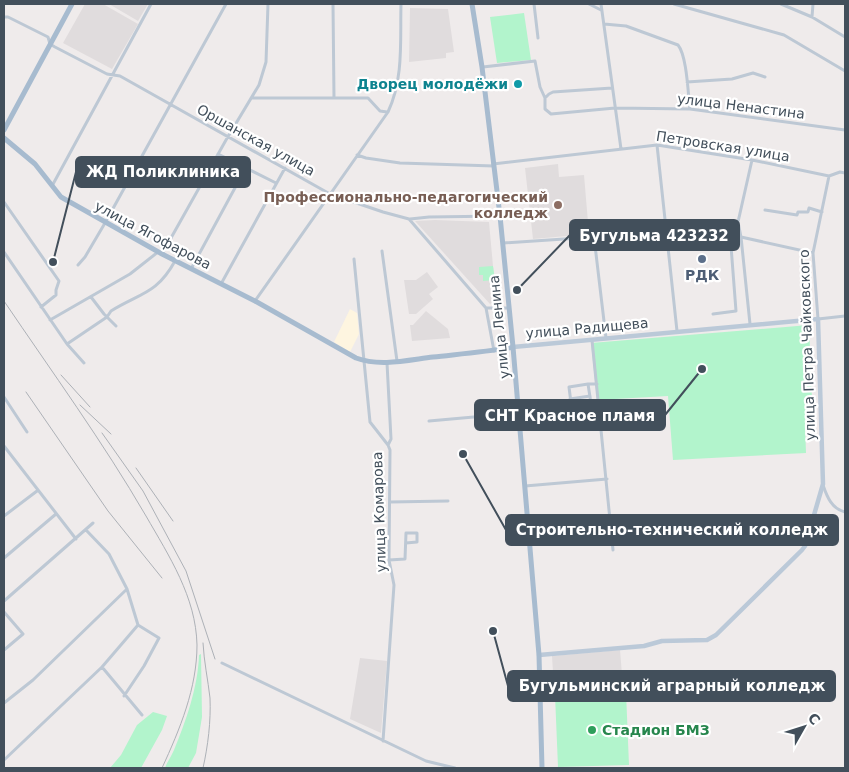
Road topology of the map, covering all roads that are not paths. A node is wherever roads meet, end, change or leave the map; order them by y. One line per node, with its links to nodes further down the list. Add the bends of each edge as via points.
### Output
1 (72, 4): 22 (main road)
2 (151, 4): 25 (street)
3 (226, 4): 32 (street)
4 (268, 4): 29 (street, via 266,62 259,85)
5 (333, 4): 30 (street)
6 (401, 4): 35 (street, via 400,70)
7 (472, 4): 23 (main road, улица Ленина)
8 (534, 4): 21 (street)
9 (589, 4): 16 (street)
10 (601, 4): 16 (street)
11 (674, 4): 15 (street)
12 (781, 4): 14 (street)
13 (813, 4): 18 (street)
14 (787, 5): 18 (street)
15 (691, 6): 24 (street, via 784,35)
16 (601, 10): 19 (street)
17 (4, 16): 22 (street, Оршанская улица, via 48,36)
18 (812, 17): 20 (street)
19 (604, 24): 27 (street, via 626,26 678,45); 28 (street)
20 (845, 37)
21 (538, 38)
22 (50, 44): 25 (street, Оршанская улица); 36 (main road)
23 (482, 67): 31 (street, via 535,61); 45 (main road, улица Ленина)
24 (845, 71)
25 (112, 74): 32 (street, Оршанская улица); 51 (street)
26 (765, 77): 27 (street, via 753,73 732,79)
27 (688, 82): 34 (street)
28 (612, 88): 31 (street, via 553,92); 33 (street)
29 (250, 98): 30 (street); 38 (street)
30 (334, 98): 35 (street, via 368,98 380,111)
31 (545, 98): 33 (street, улица Ненастина, via 545,109 551,114)
32 (170, 105): 38 (street, Оршанская улица); 58 (street)
33 (615, 108): 34 (street, улица Ненастина); 41 (street)
34 (690, 109): 37 (street, улица Ненастина)
35 (388, 112): 43 (street)
36 (4, 130)
37 (845, 130)
38 (228, 136): 42 (street); 46 (street, Оршанская улица)
39 (4, 138): 51 (main road, улица Ягофарова, via 34,164)
40 (657, 145): 41 (street, Петровская улица); 44 (street, Петровская улица); 59 (street)
41 (621, 149): 45 (street, Петровская улица)
42 (218, 154): 47 (street); 50 (street)
43 (357, 155): 45 (street, Петровская улица, via 400,162); 52 (street)
44 (752, 160): 49 (street, Петровская улица); 62 (street, via 738,222)
45 (494, 165): 56 (main road, улица Ленина)
46 (285, 168): 50 (street); 52 (street, Оршанская улица)
47 (208, 171): 66 (street); 71 (street, via 236,186)
48 (845, 173): 49 (street)
49 (829, 176): 55 (street, улица Петра Чайковского)
50 (276, 184): 72 (street)
51 (52, 186): 58 (main road, улица Ягофарова, via 61,197)
52 (330, 194): 57 (street, Оршанская улица); 74 (street)
53 (4, 202): 75 (street, via 59,280 56,296)
54 (765, 210): 55 (street, via 797,214 808,212 809,208)
55 (822, 212): 67 (street, улица Петра Чайковского)
56 (500, 216): 57 (street); 63 (main road, улица Ленина)
57 (409, 219): 76 (street)
58 (105, 223): 66 (main road, улица Ягофарова); 70 (street)
59 (667, 230): 60 (street, via 701,225); 61 (street); 86 (street)
60 (730, 234): 62 (street); 78 (street, via 736,311)
61 (594, 237): 63 (street); 87 (street)
62 (741, 237): 67 (street); 84 (street)
63 (502, 243): 77 (main road, улица Ленина)
64 (382, 251): 92 (street)
65 (4, 252): 75 (street)
66 (160, 253): 69 (main road, улица Ягофарова); 73 (street)
67 (813, 253): 82 (street, улица Петра Чайковского)
68 (354, 259): 93 (street, улица Комарова)
69 (175, 260): 71 (main road, улица Ягофарова); 80 (street, via 167,276 152,290)
70 (78, 265)
71 (191, 268): 72 (main road, улица Ягофарова)
72 (221, 284): 74 (main road, улица Ягофарова)
73 (91, 297): 80 (street); 83 (street)
74 (255, 301): 79 (main road, улица Ягофарова)
75 (41, 307): 83 (street)
76 (486, 308): 77 (street); 91 (street)
77 (509, 308): 90 (main road, улица Ленина)
78 (713, 314)
79 (281, 315): 93 (main road, улица Радищева)
80 (107, 316): 85 (street); 89 (street)
81 (845, 316): 82 (street)
82 (818, 319): 84 (street, улица Радищева); 109 (street, улица Петра Чайковского)
83 (50, 320): 89 (street)
84 (750, 324): 86 (street, улица Радищева)
85 (116, 326)
86 (677, 331): 87 (street, улица Радищева)
87 (606, 338): 88 (street, улица Радищева)
88 (592, 339): 90 (street, улица Радищева); 97 (street)
89 (67, 344): 95 (street)
90 (513, 347): 91 (main road, улица Радищева); 103 (main road, улица Ленина)
91 (494, 350): 92 (main road, улица Радищева)
92 (397, 361): 94 (main road, улица Радищева)
93 (365, 362): 94 (main road, улица Радищева); 106 (street, улица Комарова, via 370,422)
94 (387, 362): 106 (street, via 391,439)
95 (84, 363)
96 (588, 384): 97 (street); 98 (street); 100 (street, via 569,386)
97 (596, 384): 101 (street)
98 (590, 396): 100 (street); 102 (street)
99 (4, 397): 105 (street)
100 (570, 399): 102 (street, via 572,411)
101 (599, 407): 102 (street); 108 (street)
102 (591, 408)
103 (519, 413): 104 (street); 110 (main road, улица Ленина)
104 (429, 421)
105 (27, 432)
106 (388, 444): 113 (street, улица Комарова)
107 (4, 446): 111 (street)
108 (607, 479): 110 (street); 121 (street)
109 (823, 484): 114 (street, улица Петра Чайковского, via 834,506); 129 (street, улица Петра Чайковского, via 802,550 716,635 707,640)
110 (524, 486): 129 (main road, улица Ленина)
111 (37, 491): 115 (street); 116 (street)
112 (448, 501): 113 (street)
113 (390, 502): 123 (street, улица Комарова)
114 (845, 512)
115 (56, 514): 119 (street); 122 (street)
116 (4, 516)
117 (93, 524): 118 (street)
118 (86, 530): 119 (street); 124 (street, via 109,554)
119 (76, 539): 125 (street)
120 (406, 543): 120 (street, via 406,533 417,533 417,542); 123 (street, via 405,559)
121 (613, 550)
122 (4, 558)
123 (389, 560): 135 (street, улица Комарова, via 394,586)
124 (127, 589): 127 (street); 133 (street, via 33,680)
125 (4, 601)
126 (4, 612): 128 (street, via 23,634)
127 (138, 625): 131 (street); 132 (street, via 159,638)
128 (4, 650)
129 (539, 656): 138 (main road, улица Ленина)
130 (222, 663): 135 (street)
131 (102, 667): 132 (street); 136 (street)
132 (124, 696): 134 (street)
133 (4, 703)
134 (142, 715)
135 (383, 741): 137 (street, via 426,762)
136 (4, 760)
137 (455, 768)
138 (542, 768)

